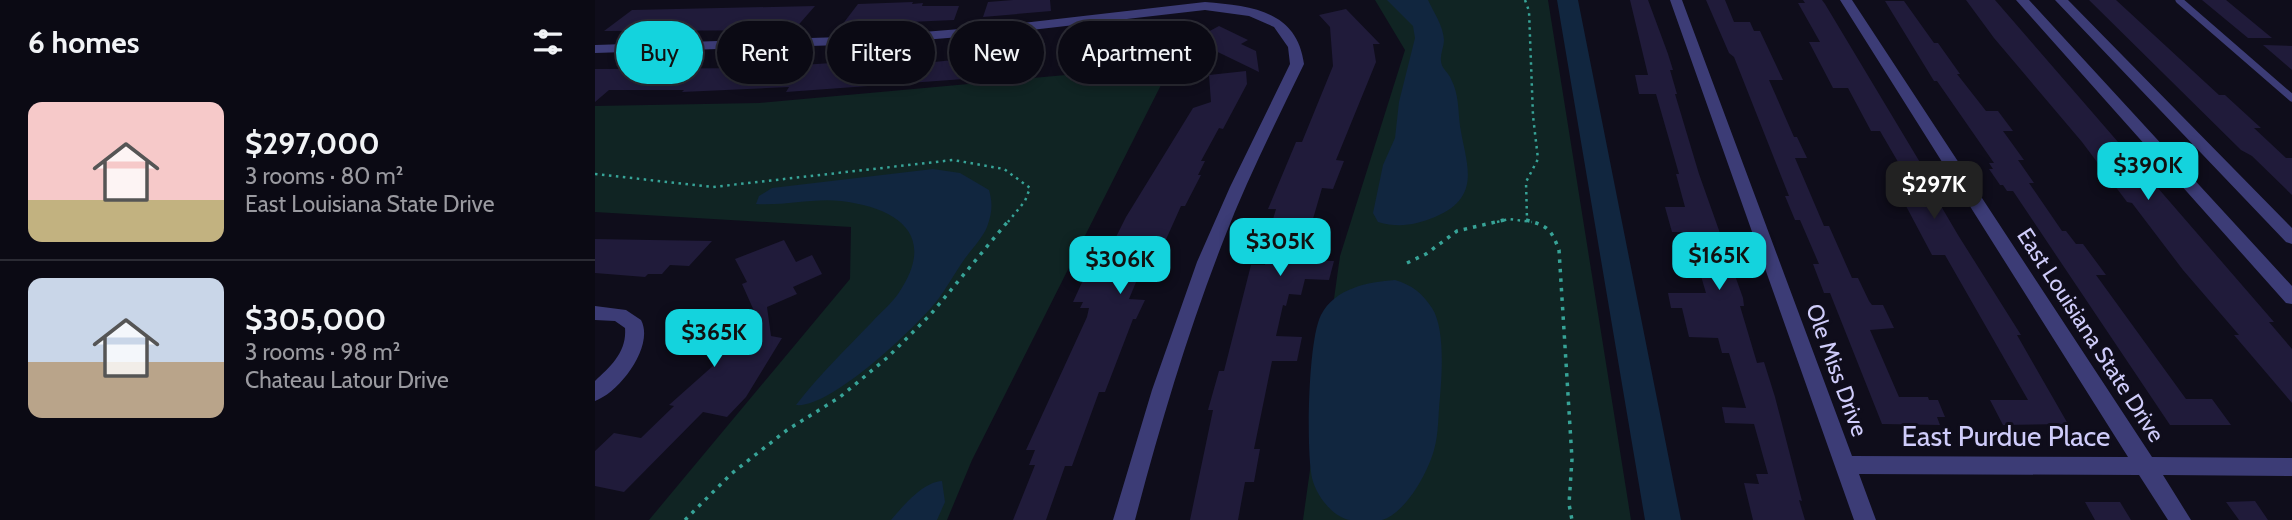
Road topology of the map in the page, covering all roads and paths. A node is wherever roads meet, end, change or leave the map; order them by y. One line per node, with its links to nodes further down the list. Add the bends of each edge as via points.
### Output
1 (1525, 0): 10 (path, via 1538,159 1524,184 1530,200)
2 (1676, 0): 16 (street, Ole Miss Drive)
3 (1846, 0): 17 (street, East Louisiana State Drive)
4 (2022, 0): 13 (street)
5 (2061, 0): 11 (street)
6 (2179, 0): 8 (lane)
7 (595, 49): 20 (street, via 871,41 1205,6 1262,15 1279,24 1293,37 1297,64 1206,261)
8 (2292, 97)
9 (595, 174): 19 (path, via 713,187 953,160 1018,174 1030,188 1025,201 954,288 888,357 731,474)
10 (1527, 220): 12 (path, via 1457,231); 21 (path, via 1553,233 1559,250 1572,459)
11 (2292, 239)
12 (1407, 263)
13 (2292, 298)
14 (595, 313): 15 (street, via 619,316 634,325 637,339 628,359)
15 (595, 393)
16 (1845, 465): 17 (street, East Purdue Place); 22 (street, Ole Miss Drive)
17 (2146, 466): 18 (street, East Purdue Place); 23 (street, East Louisiana State Drive)
18 (2292, 467)
19 (685, 520)
20 (1124, 520)
21 (1571, 520)
22 (1865, 520)
23 (2180, 520)

